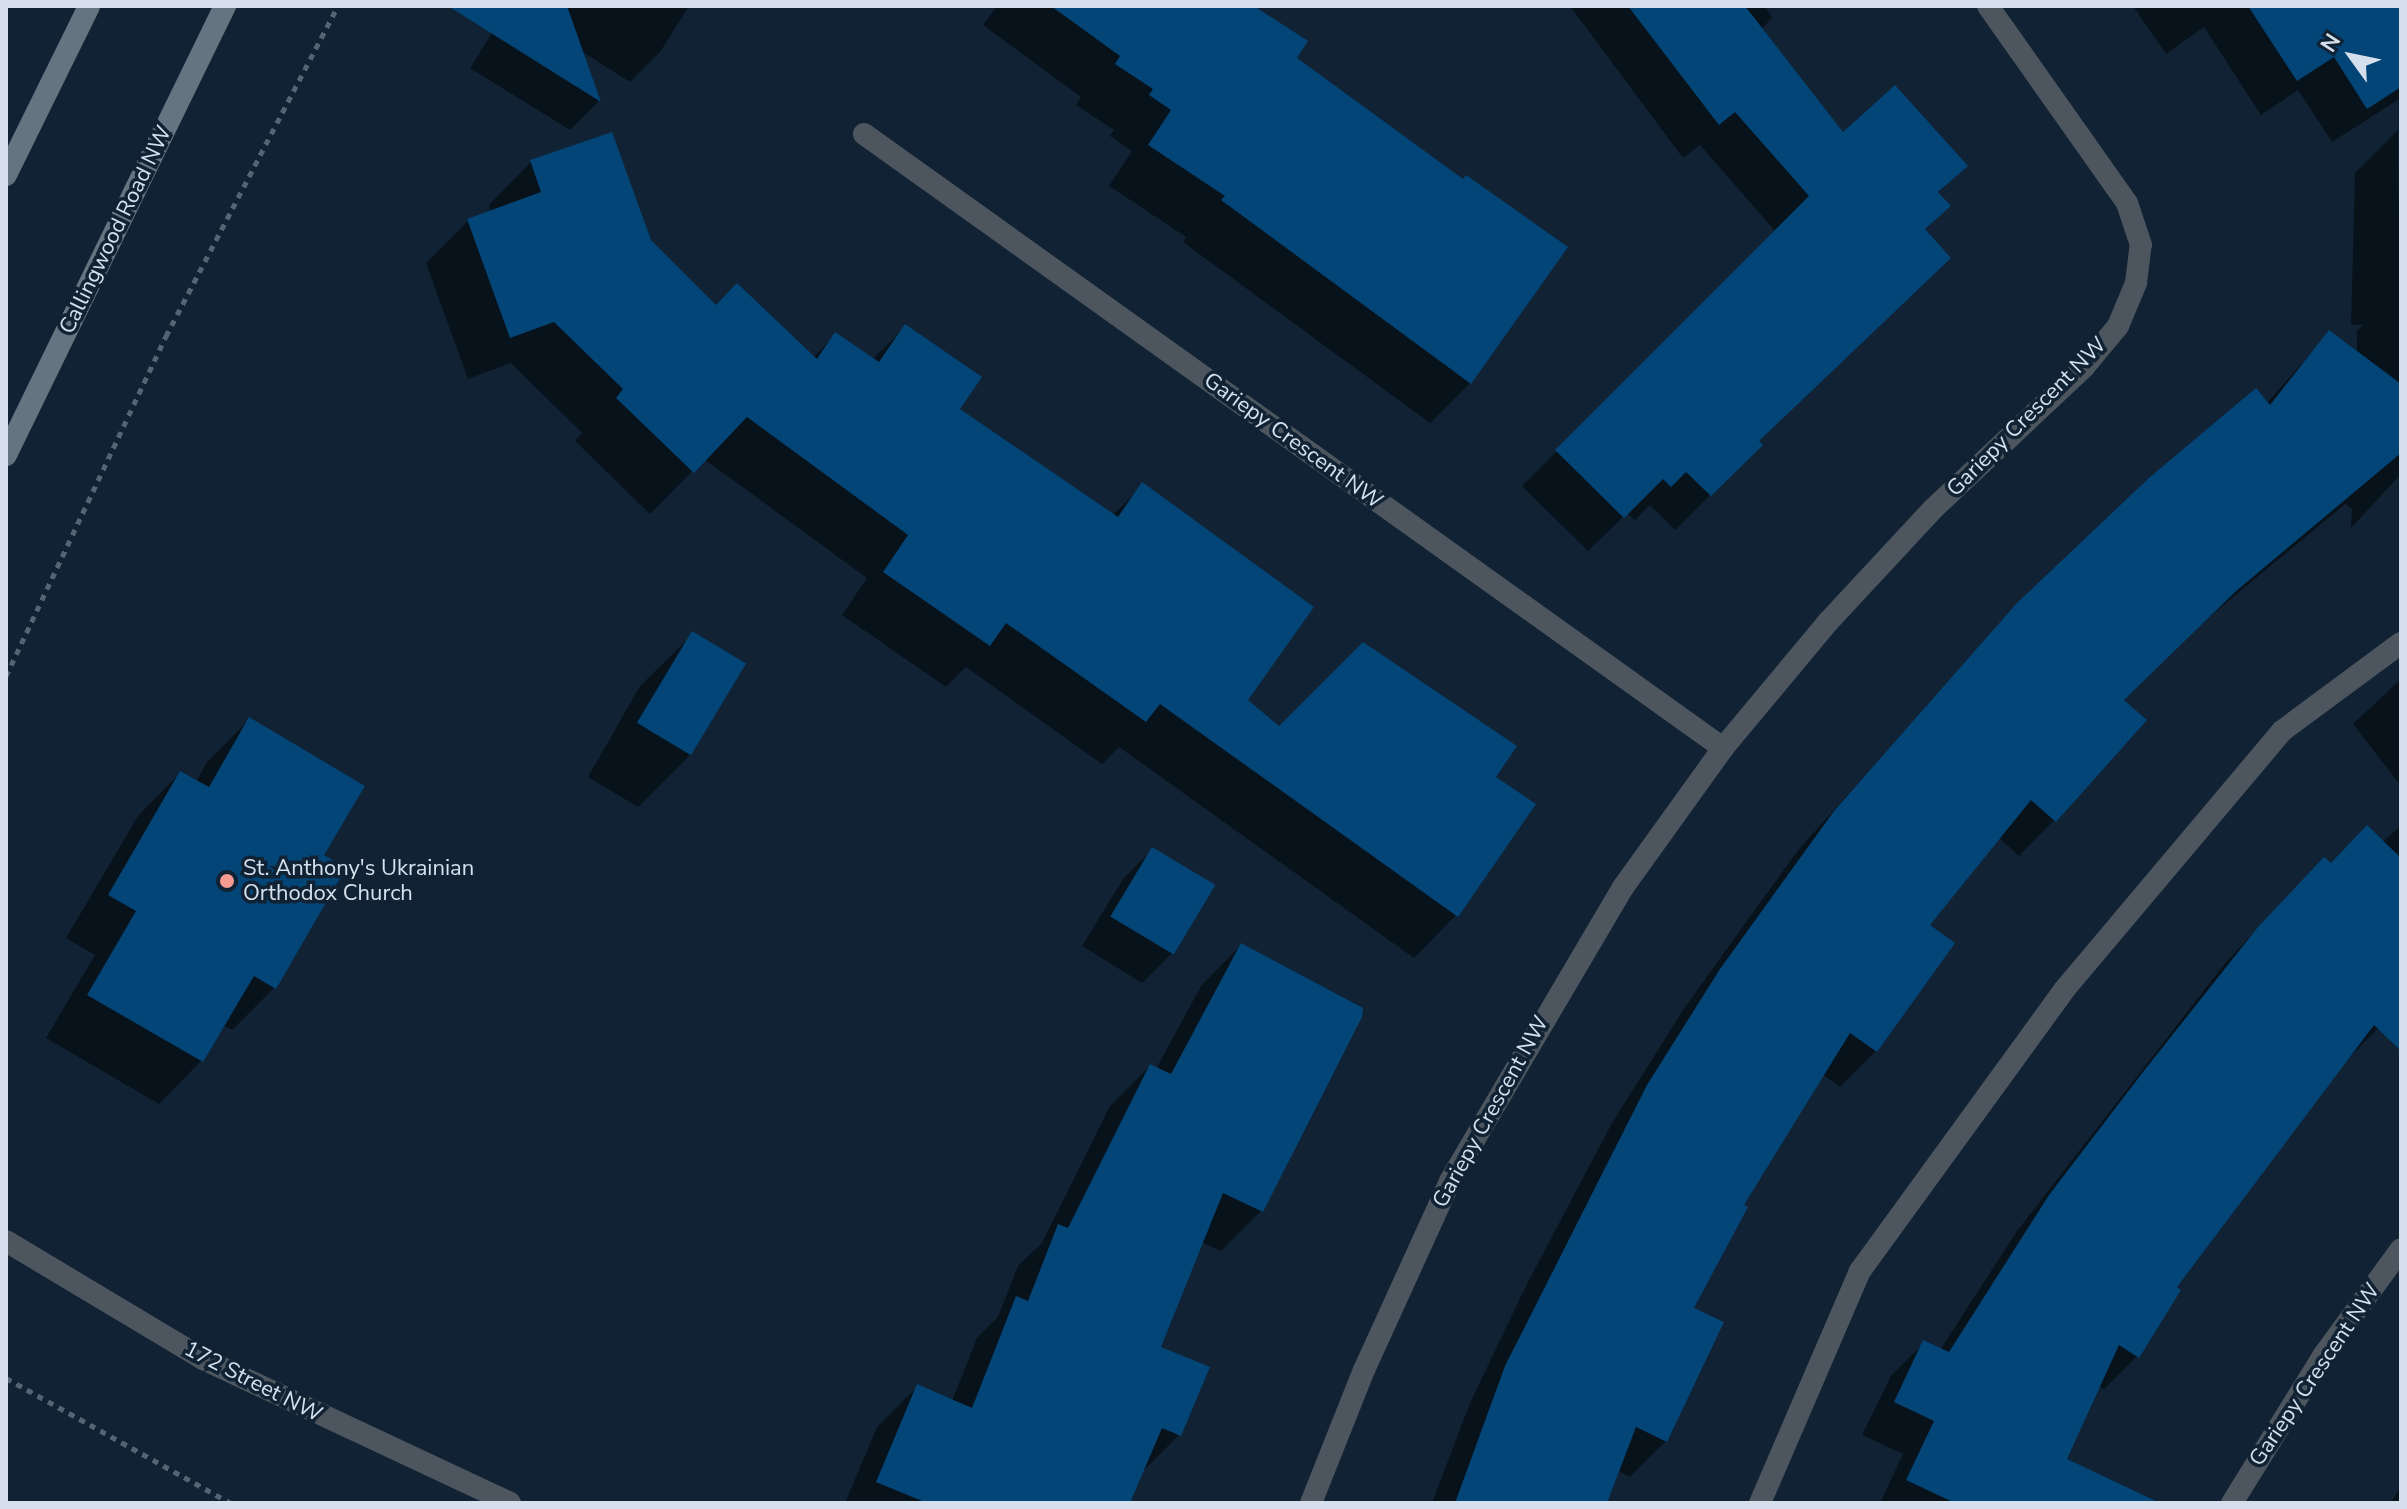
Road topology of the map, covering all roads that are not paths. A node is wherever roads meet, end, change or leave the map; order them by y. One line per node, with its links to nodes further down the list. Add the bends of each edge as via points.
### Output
1 (89, 6): 5 (main road)
2 (225, 6): 6 (main road, Callingwood Road NW)
3 (1988, 6): 8 (street, Gariepy Crescent NW, via 2127,203 2141,245 2136,283 2118,326 2084,367 1933,509 1828,622)
4 (864, 134): 8 (street, Gariepy Crescent NW)
5 (6, 175)
6 (6, 455)
7 (2401, 643): 13 (street, via 2282,731 2064,990 1860,1271)
8 (1723, 748): 12 (street, Gariepy Crescent NW, via 1624,886 1450,1181 1364,1370)
9 (6, 1241): 11 (street, 172 Street NW, via 203,1359)
10 (2401, 1249): 14 (street, Gariepy Crescent NW, via 2323,1356)
11 (510, 1503)
12 (1311, 1503)
13 (1760, 1503)
14 (2232, 1503)

